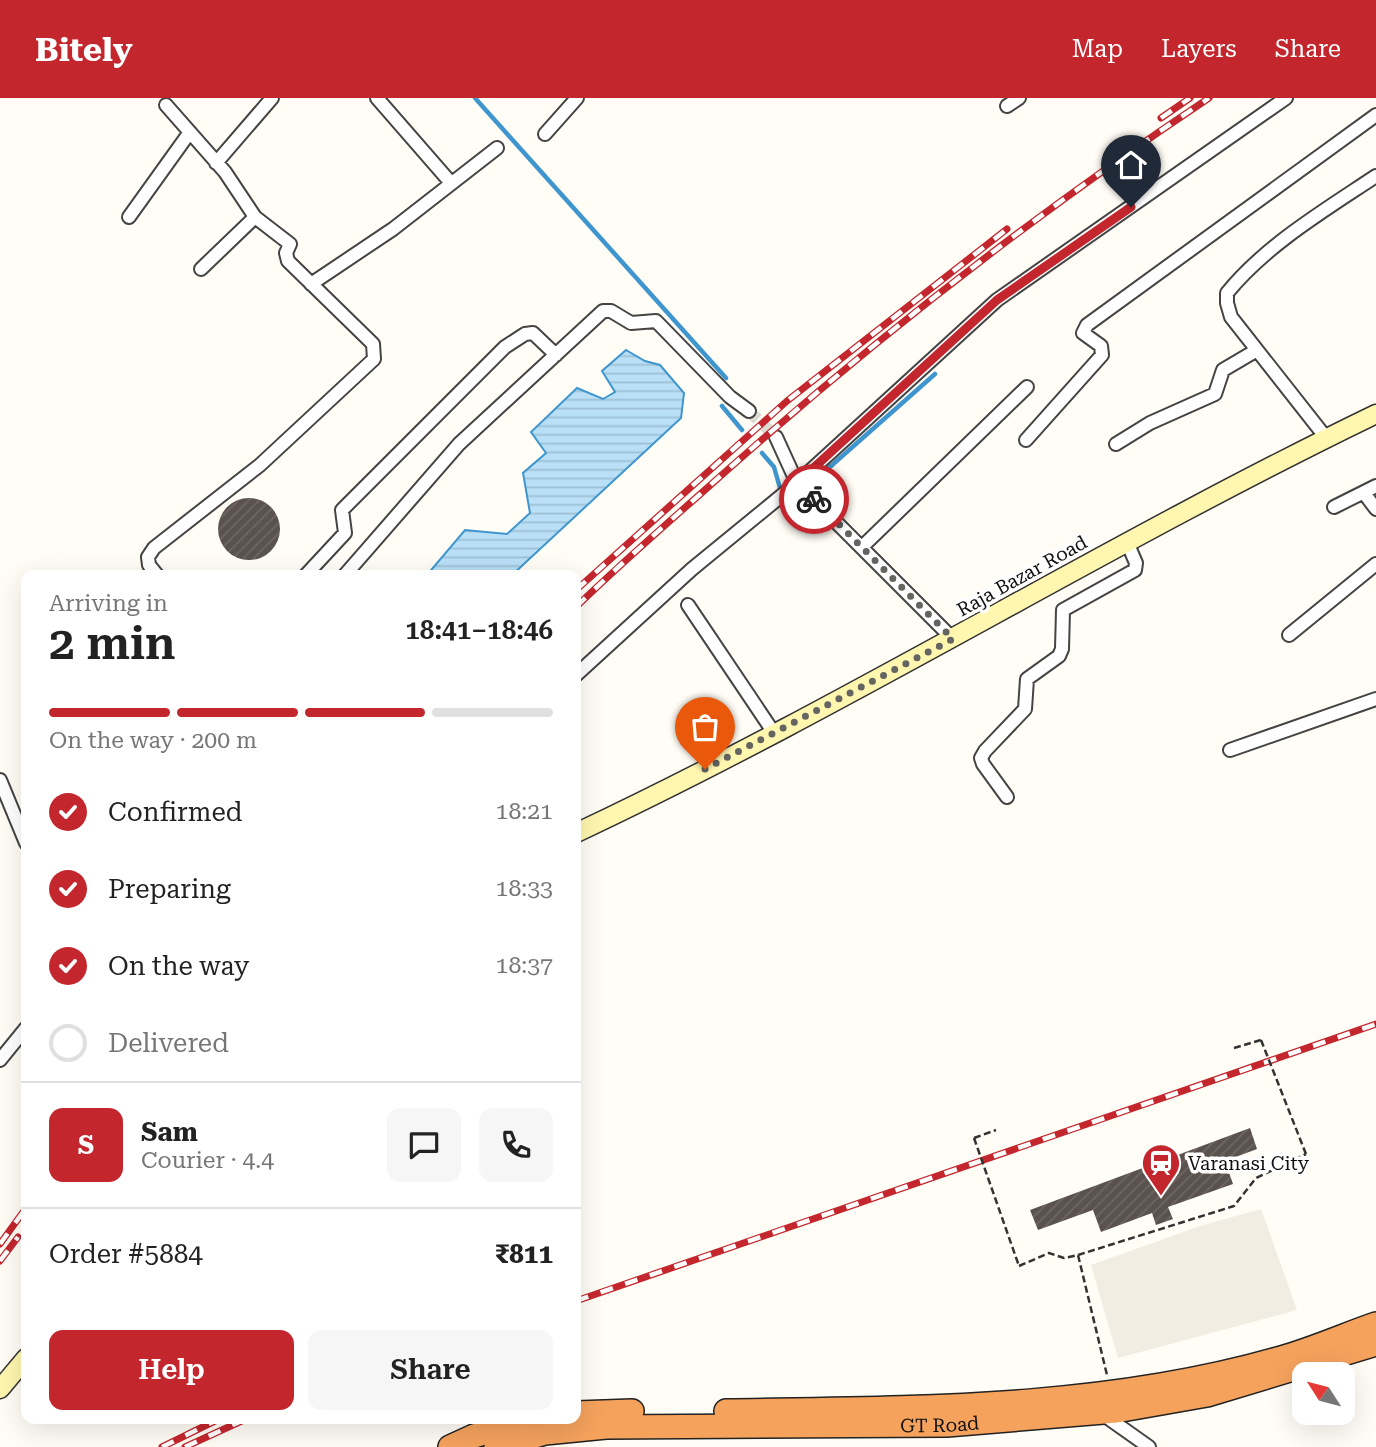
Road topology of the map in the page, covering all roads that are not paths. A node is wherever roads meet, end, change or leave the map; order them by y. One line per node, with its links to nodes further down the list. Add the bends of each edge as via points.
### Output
1 (272, 98): 12 (street)
2 (377, 98): 14 (street)
3 (578, 98): 10 (street)
4 (1019, 98): 7 (street)
5 (1286, 98): 28 (street, via 997,300)
6 (166, 105): 9 (street)
7 (1007, 106)
8 (1376, 115): 26 (street, via 1087,325 1083,333 1101,346 1102,355)
9 (190, 132): 12 (street); 15 (street)
10 (545, 134)
11 (497, 148): 14 (street)
12 (216, 163): 16 (street)
13 (1376, 176): 19 (street, via 1317,215 1256,263 1227,293 1231,317)
14 (451, 183): 18 (street)
15 (129, 217)
16 (255, 217): 17 (street); 18 (street, via 290,244 288,261)
17 (201, 269)
18 (311, 284): 36 (street, via 373,344 374,359 260,465 154,548 148,557)
19 (1257, 350): 25 (street); 27 (street, via 1223,370 1215,394)
20 (556, 355): 22 (street, via 603,312 611,311 631,323 656,321); 37 (street, via 533,333 505,347 342,510 345,533); 38 (street, via 459,444)
21 (1027, 387): 34 (street)
22 (749, 411)
23 (1376, 414): 25 (street, Raja Bazar Road)
24 (776, 437): 28 (street)
25 (1327, 439): 33 (street, Raja Bazar Road)
26 (1026, 440)
27 (1116, 444)
28 (797, 483): 34 (street); 42 (street, via 692,569)
29 (1376, 486): 30 (street)
30 (1363, 493): 31 (street); 32 (street)
31 (1334, 507)
32 (1376, 509)
33 (1127, 542): 41 (street, Raja Bazar Road); 47 (street, via 1135,570 1063,610 1059,656 1029,677 1025,709 981,758)
34 (862, 547): 41 (street)
35 (1376, 564): 40 (street)
36 (153, 570)
37 (311, 570)
38 (349, 570)
39 (688, 605): 44 (street)
40 (1289, 635)
41 (953, 639): 44 (street, Raja Bazar Road)
42 (581, 670)
43 (1376, 699): 45 (street)
44 (774, 733): 48 (street, Raja Bazar Road)
45 (1230, 750)
46 (0, 780): 49 (street)
47 (1007, 797)
48 (581, 830)
49 (21, 831)
50 (21, 1034): 51 (street)
51 (0, 1060)
52 (1376, 1324): 56 (highway, GT Road, via 1281,1358 1111,1392 946,1406)
53 (1376, 1344): 57 (highway, GT Road, via 1208,1395)
54 (21, 1364): 55 (street)
55 (0, 1389)
56 (581, 1413)
57 (1101, 1413): 58 (highway, GT Road, via 947,1425 606,1427); 60 (street)
58 (515, 1435): 59 (highway, GT Road)
59 (450, 1447)
60 (1149, 1447)

